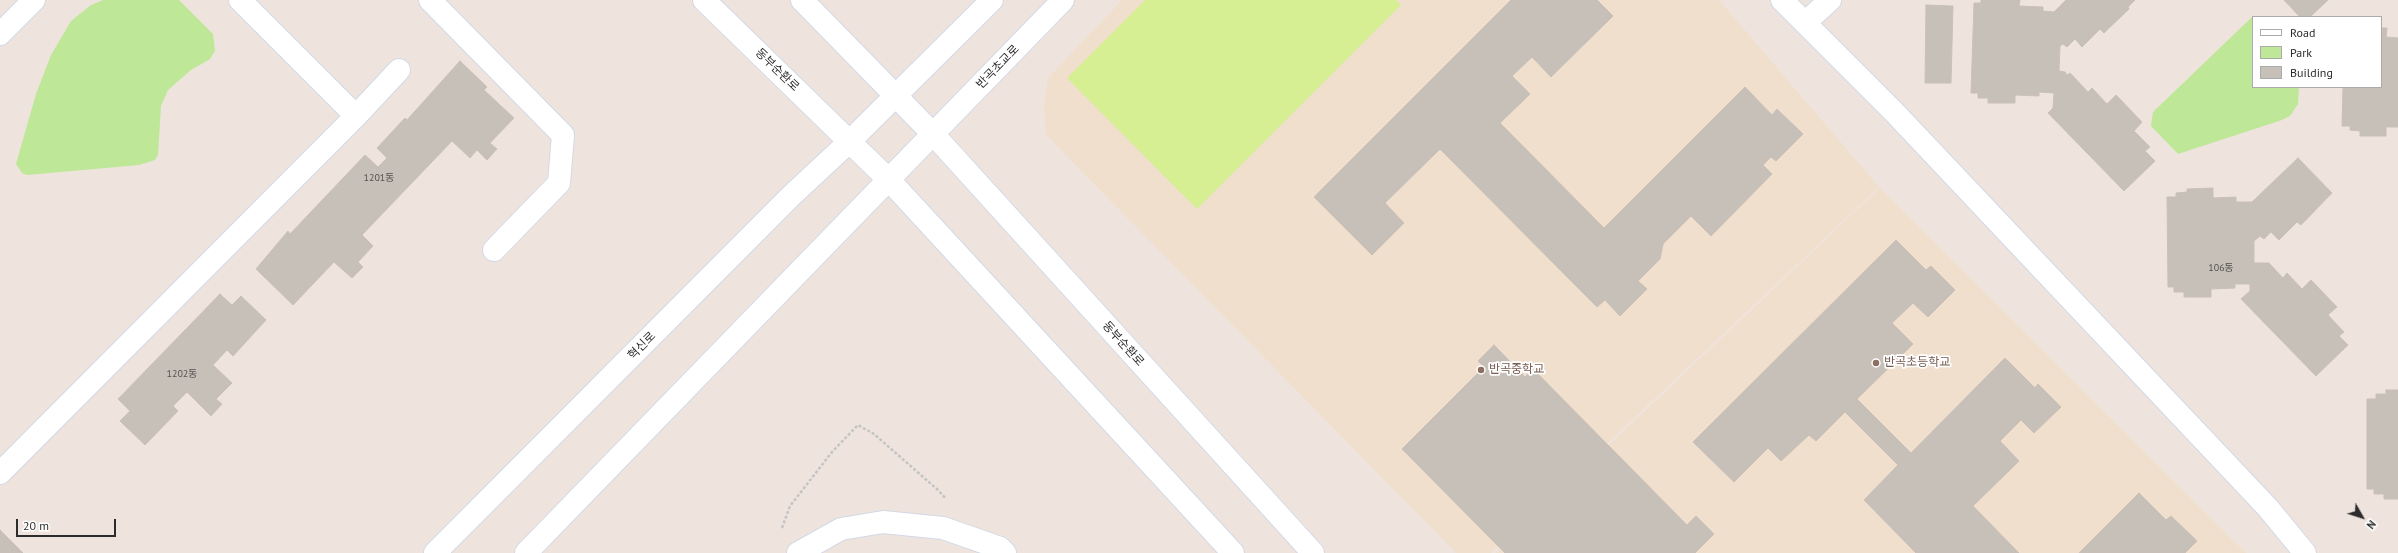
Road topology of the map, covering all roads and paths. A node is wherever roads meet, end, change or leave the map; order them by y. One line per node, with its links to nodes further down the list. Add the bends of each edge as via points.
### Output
1 (34, 0): 11 (street)
2 (240, 0): 14 (street)
3 (430, 0): 18 (street, via 563,135 559,183)
4 (704, 0): 16 (street, 동부순환로)
5 (802, 0): 13 (street)
6 (992, 0): 13 (street)
7 (1063, 0): 15 (street, 반곡초교로)
8 (1782, 0): 10 (street)
9 (1830, 0): 10 (street)
10 (1806, 23): 28 (street, via 1895,113 2268,508)
11 (0, 34)
12 (399, 70): 14 (street)
13 (896, 95): 15 (street, 동부순환로); 16 (street, 혁신로)
14 (356, 116): 19 (street)
15 (934, 135): 17 (street, 반곡초교로); 27 (street, 동부순환로)
16 (850, 141): 17 (street, 동부순환로); 22 (street, 혁신로, via 791,196)
17 (890, 181): 23 (street); 26 (street)
18 (494, 250)
19 (0, 473)
20 (943, 528): 21 (path, via 947,501 938,490 874,434 858,425 832,452 790,506); 24 (street, via 883,522 840,529); 25 (street, via 1000,548)
21 (780, 533)
22 (435, 553)
23 (526, 553)
24 (798, 553)
25 (1005, 553)
26 (1233, 553)
27 (1313, 553)
28 (2305, 553)

